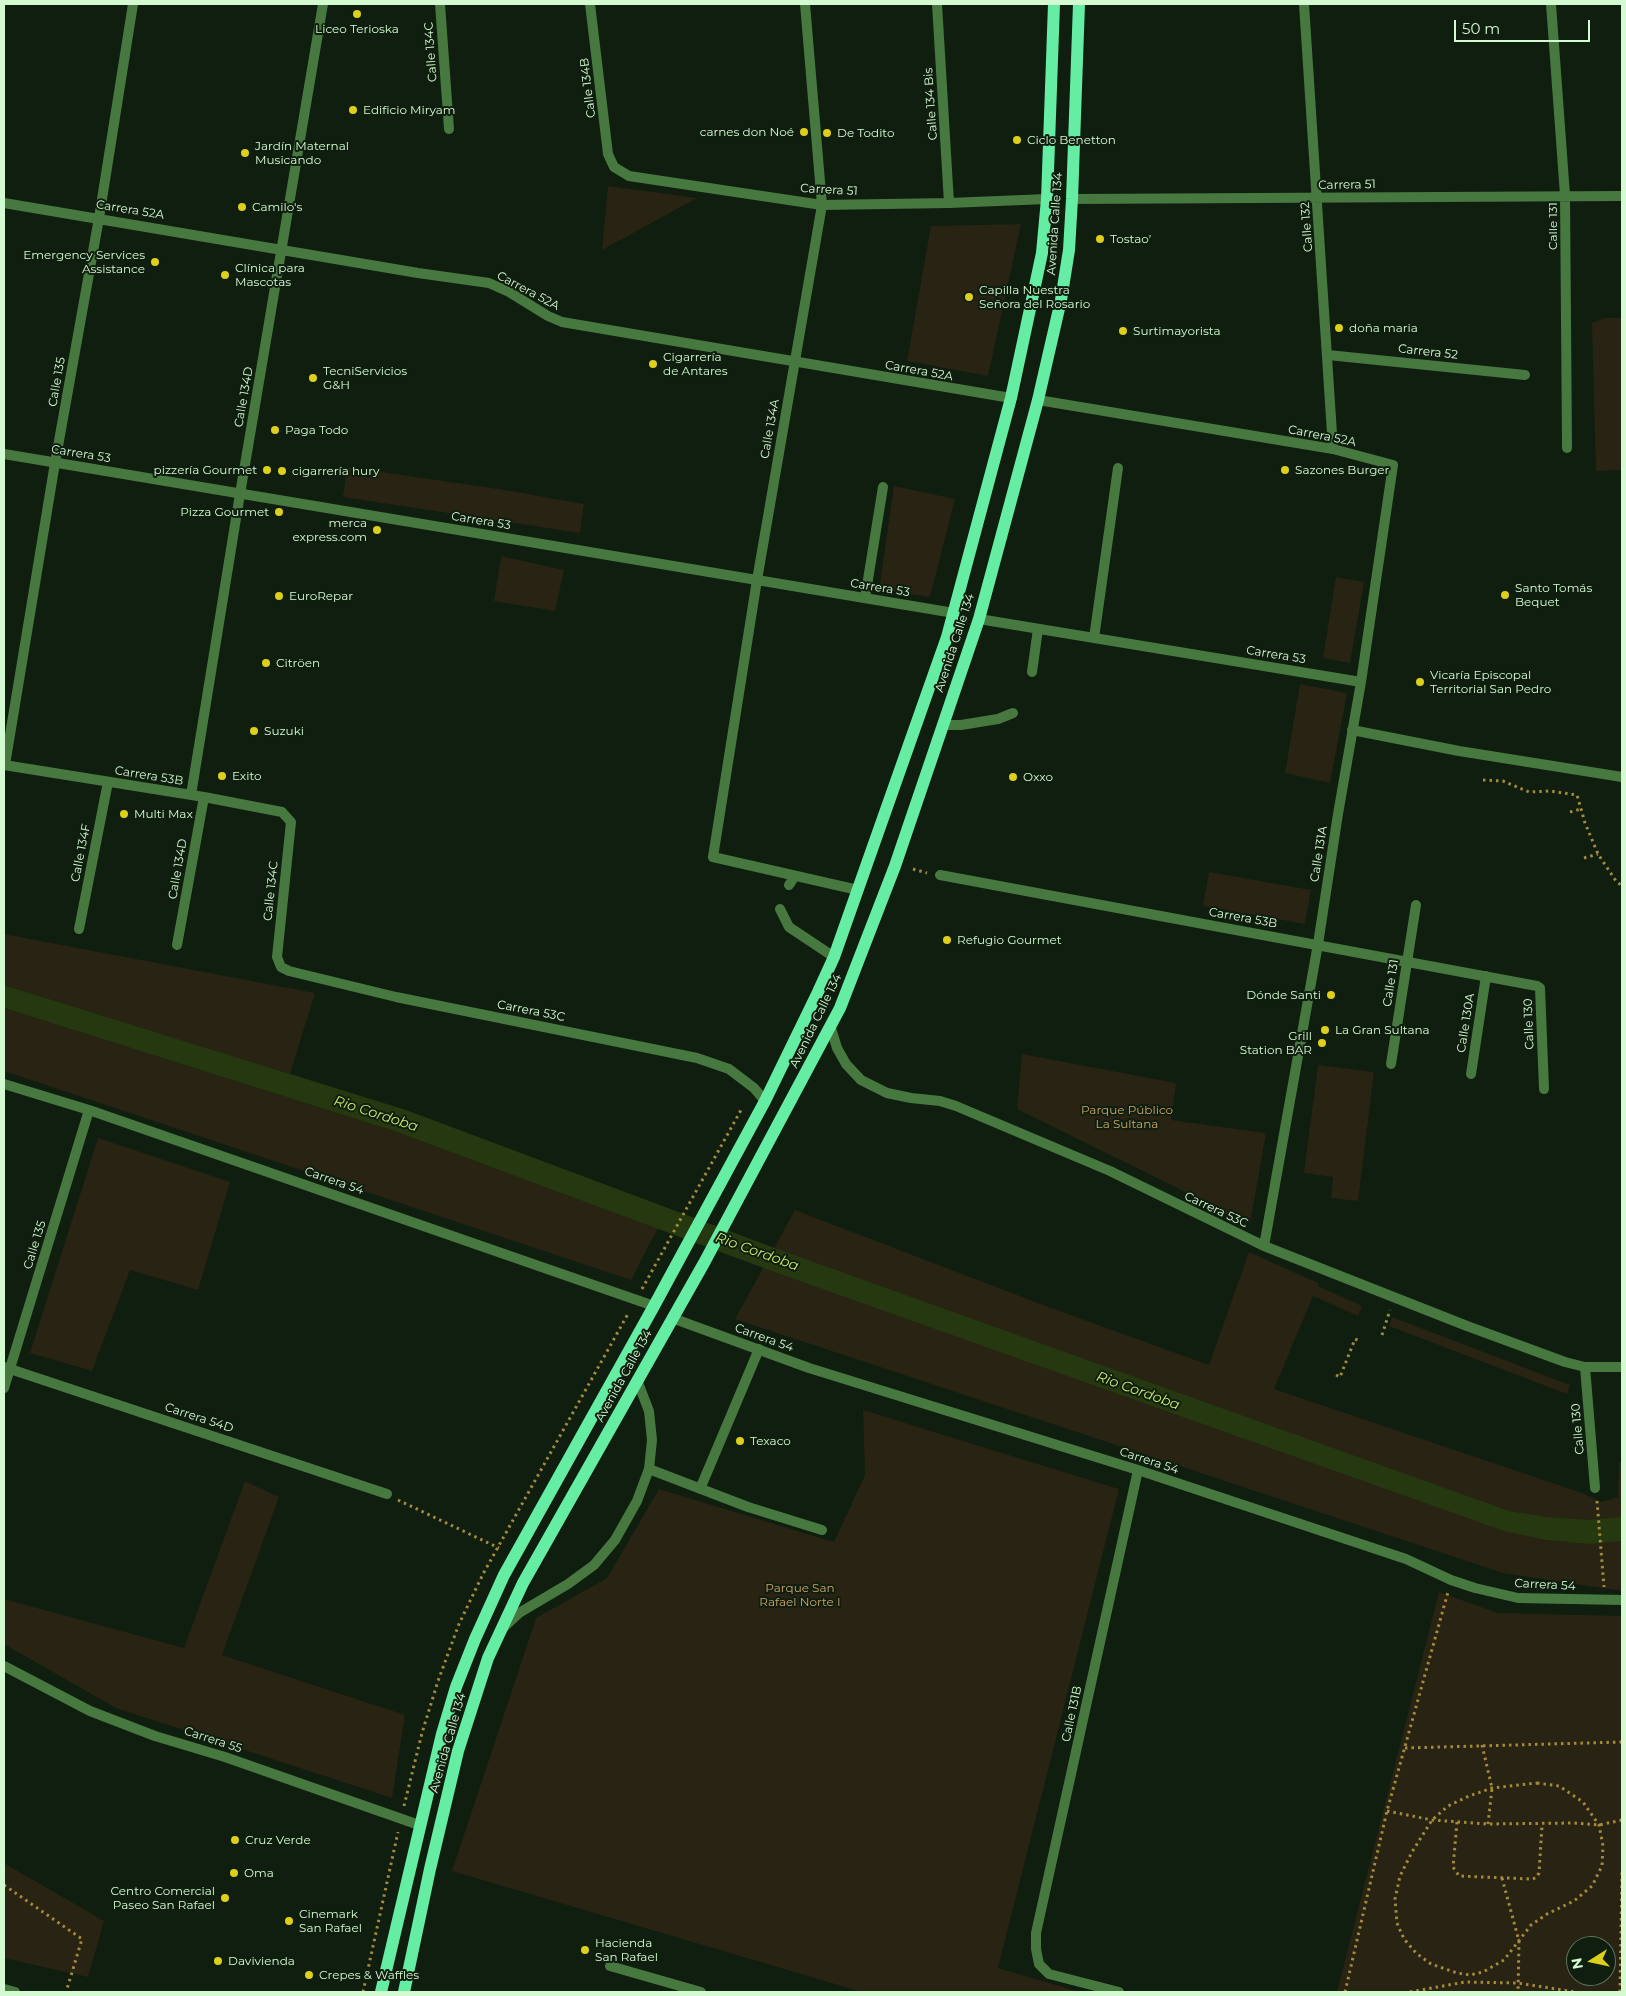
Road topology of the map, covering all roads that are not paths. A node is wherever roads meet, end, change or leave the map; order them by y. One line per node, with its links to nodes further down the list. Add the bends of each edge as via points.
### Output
1 (133, 4): 21 (street, Calle 135)
2 (323, 4): 22 (street, Calle 134D)
3 (440, 4): 11 (street, Calle 134C)
4 (590, 4): 12 (street, Calle 134B, via 608,154)
5 (804, 4): 20 (street, Calle 134A)
6 (937, 4): 19 (street, Calle 134 Bis)
7 (1054, 4): 16 (main road, Avenida Calle 134)
8 (1079, 4): 17 (main road, Avenida Calle 134)
9 (1304, 4): 15 (street, Calle 132)
10 (1551, 4): 13 (street, Calle 131)
11 (449, 129)
12 (614, 167): 20 (street, Carrera 51, via 629,176)
13 (1565, 195): 14 (street, Carrera 51); 15 (street, Carrera 51); 28 (street, Calle 131)
14 (1622, 196)
15 (1318, 198): 17 (street, Carrera 51); 23 (street, Calle 132)
16 (1047, 199): 19 (street, Carrera 51); 26 (main road, Avenida Calle 134, via 1042,253)
17 (1072, 199): 27 (main road, Avenida Calle 134, via 1066,274)
18 (4, 202): 21 (street, Carrera 52A)
19 (949, 203): 20 (street, Carrera 51)
20 (822, 205): 24 (street, Calle 134A)
21 (99, 218): 22 (street, Carrera 52A); 31 (street, Calle 135)
22 (281, 249): 24 (street, Carrera 52A, via 489,283 562,322); 35 (street, Calle 134D)
23 (1328, 355): 25 (street, Carrera 52); 29 (street, Calle 132)
24 (794, 362): 26 (street, Carrera 52A); 36 (street, Calle 134A)
25 (1525, 375)
26 (1011, 398): 38 (main road, Avenida Calle 134)
27 (1038, 400): 29 (street, Carrera 52A); 39 (main road, Avenida Calle 134)
28 (1567, 448)
29 (1333, 449): 32 (street, Carrera 52A)
30 (4, 454): 31 (street, Carrera 53)
31 (55, 463): 35 (street, Carrera 53); 47 (street, Calle 135)
32 (1392, 465): 43 (street, Calle 131A)
33 (1118, 468): 41 (street)
34 (883, 488): 37 (street)
35 (240, 494): 36 (street, Carrera 53); 50 (street, Calle 134D)
36 (757, 580): 37 (street, Carrera 53); 54 (street, Calle 134A, via 713,857 792,880)
37 (865, 598): 38 (street, Carrera 53)
38 (954, 612): 54 (main road, Avenida Calle 134)
39 (979, 619): 40 (street, Carrera 53); 45 (main road, Avenida Calle 134)
40 (1038, 629): 41 (street, Carrera 53); 42 (street)
41 (1094, 638): 43 (street, Carrera 53)
42 (1032, 672)
43 (1361, 682): 46 (street, Calle 131A)
44 (1013, 713): 45 (street, via 998,719)
45 (943, 725): 65 (main road, Avenida Calle 134, via 895,866)
46 (1352, 730): 48 (street, via 1458,751); 58 (street, Calle 131A)
47 (4, 765): 49 (street, Carrera 53B)
48 (1622, 777)
49 (108, 782): 50 (street, Carrera 53B); 57 (street, Calle 134F)
50 (191, 795): 51 (street, Carrera 53B)
51 (204, 797): 52 (street, Carrera 53B, via 282,812); 59 (street, Calle 134D)
52 (288, 818): 62 (street, Calle 134C, via 291,822 277,957)
53 (940, 875): 58 (street, Carrera 53B)
54 (858, 890): 60 (main road, Avenida Calle 134)
55 (1416, 905): 61 (street, Calle 131)
56 (780, 909): 60 (street, via 789,927)
57 (79, 930)
58 (1318, 944): 61 (street, Carrera 53B); 72 (street, Calle 131A)
59 (177, 945)
60 (834, 957): 70 (main road, Avenida Calle 134)
61 (1407, 962): 63 (street, Carrera 53B); 66 (street, Calle 131)
62 (281, 967): 70 (street, Carrera 53C, via 396,997 697,1058 729,1068 754,1088)
63 (1486, 976): 64 (street, Carrera 53B); 67 (street, Calle 130A)
64 (1540, 988): 69 (street, Calle 130)
65 (831, 1028): 72 (street, Carrera 53C, via 846,1064 861,1080 887,1093 956,1106 1110,1171); 74 (main road, Avenida Calle 134)
66 (1391, 1064)
67 (1471, 1074)
68 (4, 1084): 71 (street, Carrera 54)
69 (1544, 1089)
70 (764, 1101): 73 (main road, Avenida Calle 134)
71 (89, 1110): 73 (street, Carrera 54); 78 (street, Calle 135)
72 (1264, 1246): 76 (street, Carrera 53C, via 1538,1352)
73 (654, 1306): 90 (main road, Avenida Calle 134, via 514,1556 489,1607 456,1687)
74 (672, 1318): 75 (street, Carrera 54); 79 (main road, Avenida Calle 134)
75 (759, 1349): 82 (street, Carrera 54); 84 (street)
76 (1585, 1367): 77 (street, Carrera 53C); 83 (street, Calle 130)
77 (1622, 1368)
78 (7, 1369): 80 (street, Calle 135); 85 (street, Carrera 54D)
79 (637, 1380): 81 (street, via 649,1411 652,1440); 88 (main road, Avenida Calle 134, via 523,1583)
80 (4, 1388)
81 (649, 1469): 84 (street); 88 (street, via 615,1540 594,1565 519,1613)
82 (1138, 1470): 87 (street, Carrera 54, via 1406,1559 1475,1588 1518,1598); 97 (street, Calle 131B, via 1036,1933 1039,1964 1050,1974)
83 (1595, 1488)
84 (700, 1489): 86 (street)
85 (387, 1494)
86 (822, 1530)
87 (1622, 1600)
88 (500, 1632): 95 (main road, Avenida Calle 134, via 458,1752)
89 (4, 1666): 90 (street, Carrera 55, via 90,1711 155,1736)
90 (420, 1825): 94 (main road, Avenida Calle 134)
91 (610, 1966): 96 (street)
92 (4, 1989): 93 (street)
93 (16, 1992)
94 (380, 1992)
95 (404, 1992)
96 (701, 1992)
97 (1119, 1992)

